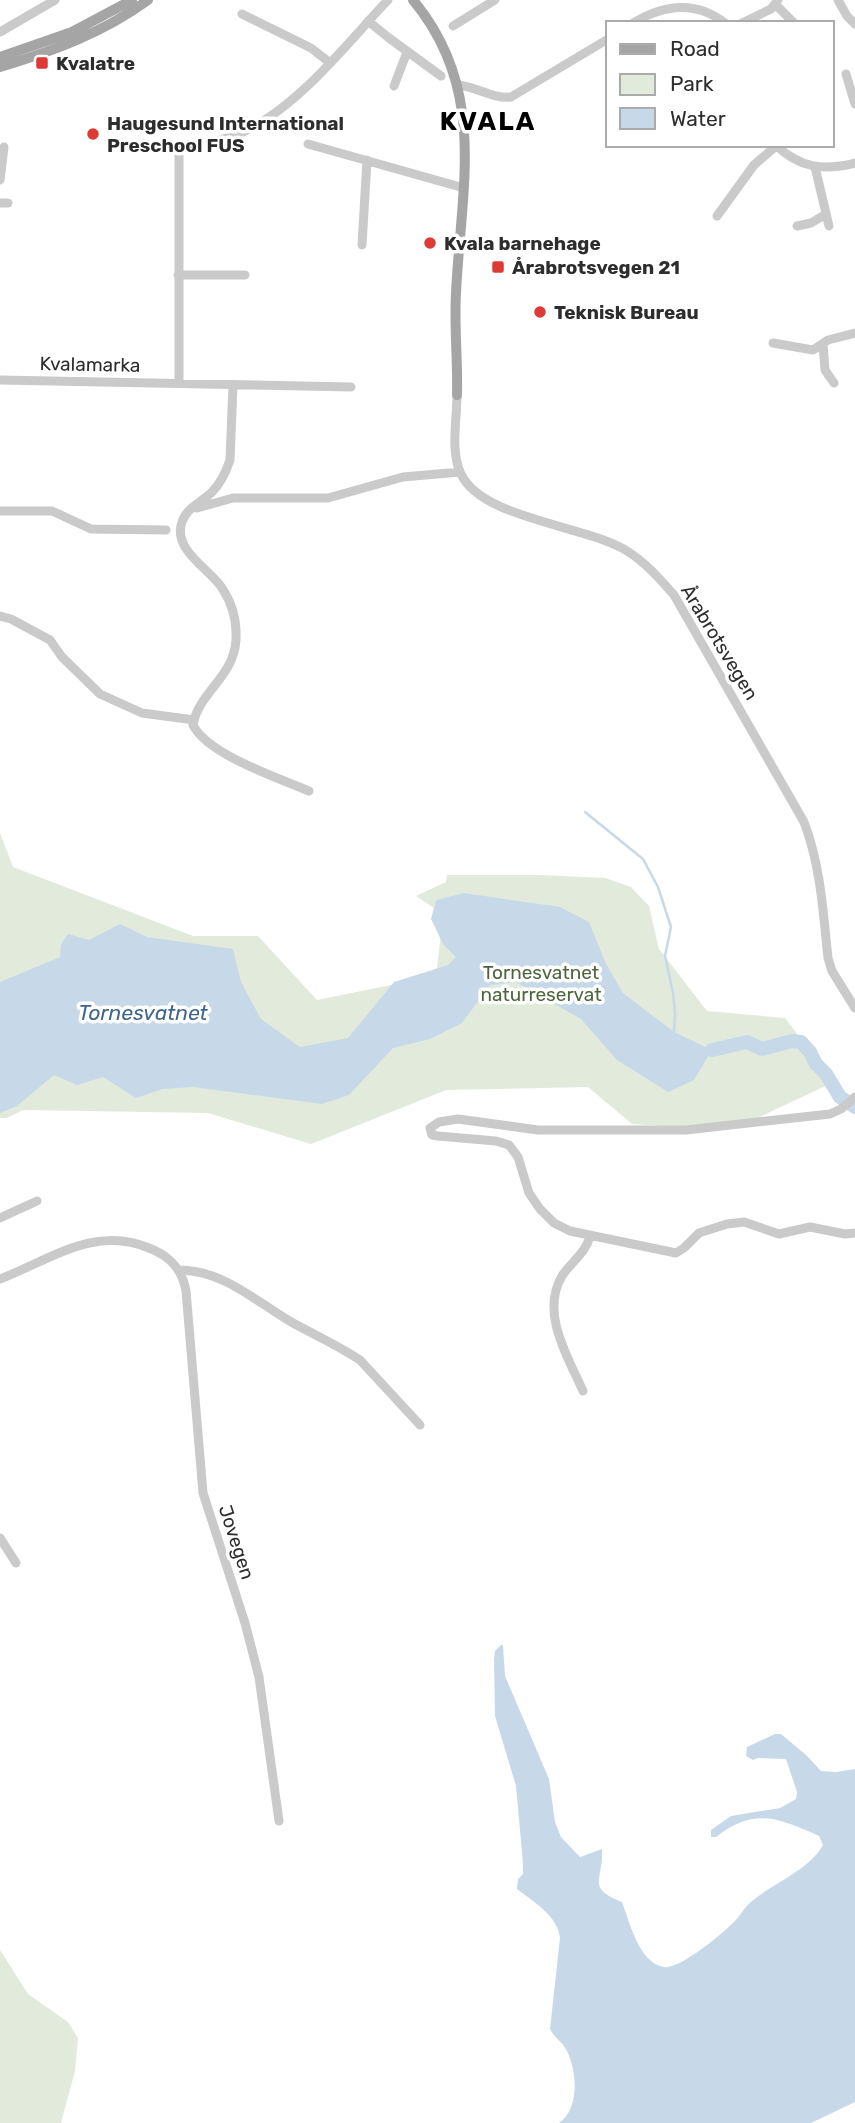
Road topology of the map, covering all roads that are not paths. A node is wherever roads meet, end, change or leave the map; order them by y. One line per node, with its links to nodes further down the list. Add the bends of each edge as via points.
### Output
1 (55, 0): 18 (street)
2 (132, 0): 21 (main road, via 72,32)
3 (148, 0): 23 (main road, via 76,41)
4 (388, 0): 11 (street)
5 (413, 0): 26 (main road, via 439,36)
6 (495, 0): 17 (street)
7 (838, 0): 16 (street)
8 (777, 2): 14 (street); 15 (street)
9 (669, 4): 12 (street); 13 (street, via 698,9)
10 (242, 14): 22 (street, via 311,48)
11 (368, 20): 20 (street); 22 (street)
12 (637, 21)
13 (720, 21)
14 (745, 21)
15 (792, 21)
16 (855, 24)
17 (453, 26)
18 (0, 32)
19 (606, 40): 26 (street, via 511,97)
20 (407, 52): 25 (street); 27 (street)
21 (0, 57)
22 (329, 62): 43 (street, via 285,105 252,128 220,141 179,147)
23 (0, 67)
24 (846, 74): 28 (street)
25 (441, 76)
26 (459, 85): 37 (main road)
27 (394, 86)
28 (855, 104)
29 (308, 144): 33 (street)
30 (4, 147): 36 (street)
31 (775, 147): 39 (street, via 754,165)
32 (777, 147): 35 (street, via 796,161)
33 (367, 160): 37 (street); 42 (street)
34 (855, 163): 35 (street)
35 (815, 167): 38 (street)
36 (0, 180)
37 (464, 188): 53 (main road, via 456,296)
38 (826, 214): 40 (street); 41 (street)
39 (717, 216)
40 (797, 226)
41 (829, 226)
42 (362, 244)
43 (178, 275): 44 (street); 49 (street)
44 (246, 275)
45 (855, 333): 47 (street)
46 (774, 343): 47 (street, via 809,351)
47 (823, 344): 50 (street, via 825,370)
48 (0, 380): 49 (street, Kvalamarka)
49 (179, 383): 51 (street, Kvalamarka)
50 (834, 383)
51 (233, 386): 52 (street, Kvalamarka); 56 (street, via 230,460 219,484)
52 (351, 387)
53 (457, 395): 54 (street, via 456,460)
54 (460, 472): 56 (street, via 403,477 328,498 233,498); 61 (street, Årabrotsvegen, via 467,485 491,503 627,551 674,595 804,822 818,871 828,958)
55 (0, 511): 57 (street, via 52,511 91,529)
56 (189, 511): 59 (street, via 181,537 222,587 236,631 231,662)
57 (166, 530)
58 (0, 616): 59 (street, via 50,640 100,694 142,713)
59 (194, 720): 60 (street, via 199,735 246,765)
60 (309, 791)
61 (855, 1007)
62 (854, 1098): 66 (street, via 842,1109 822,1115 686,1130 538,1130 458,1119 430,1128 432,1135 509,1145 540,1209 554,1223)
63 (37, 1201): 64 (street)
64 (0, 1218)
65 (855, 1233): 66 (street, via 810,1227 779,1234 744,1222 699,1233 676,1253)
66 (590, 1236): 69 (street, via 563,1274 553,1301 555,1322)
67 (179, 1270): 68 (street, via 166,1257 140,1244 97,1240); 70 (street, via 237,1287 360,1360); 73 (street, Jovegen, via 186,1291 203,1493 259,1677)
68 (0, 1279)
69 (583, 1391)
70 (419, 1425)
71 (0, 1538): 72 (street)
72 (16, 1563)
73 (279, 1821)

